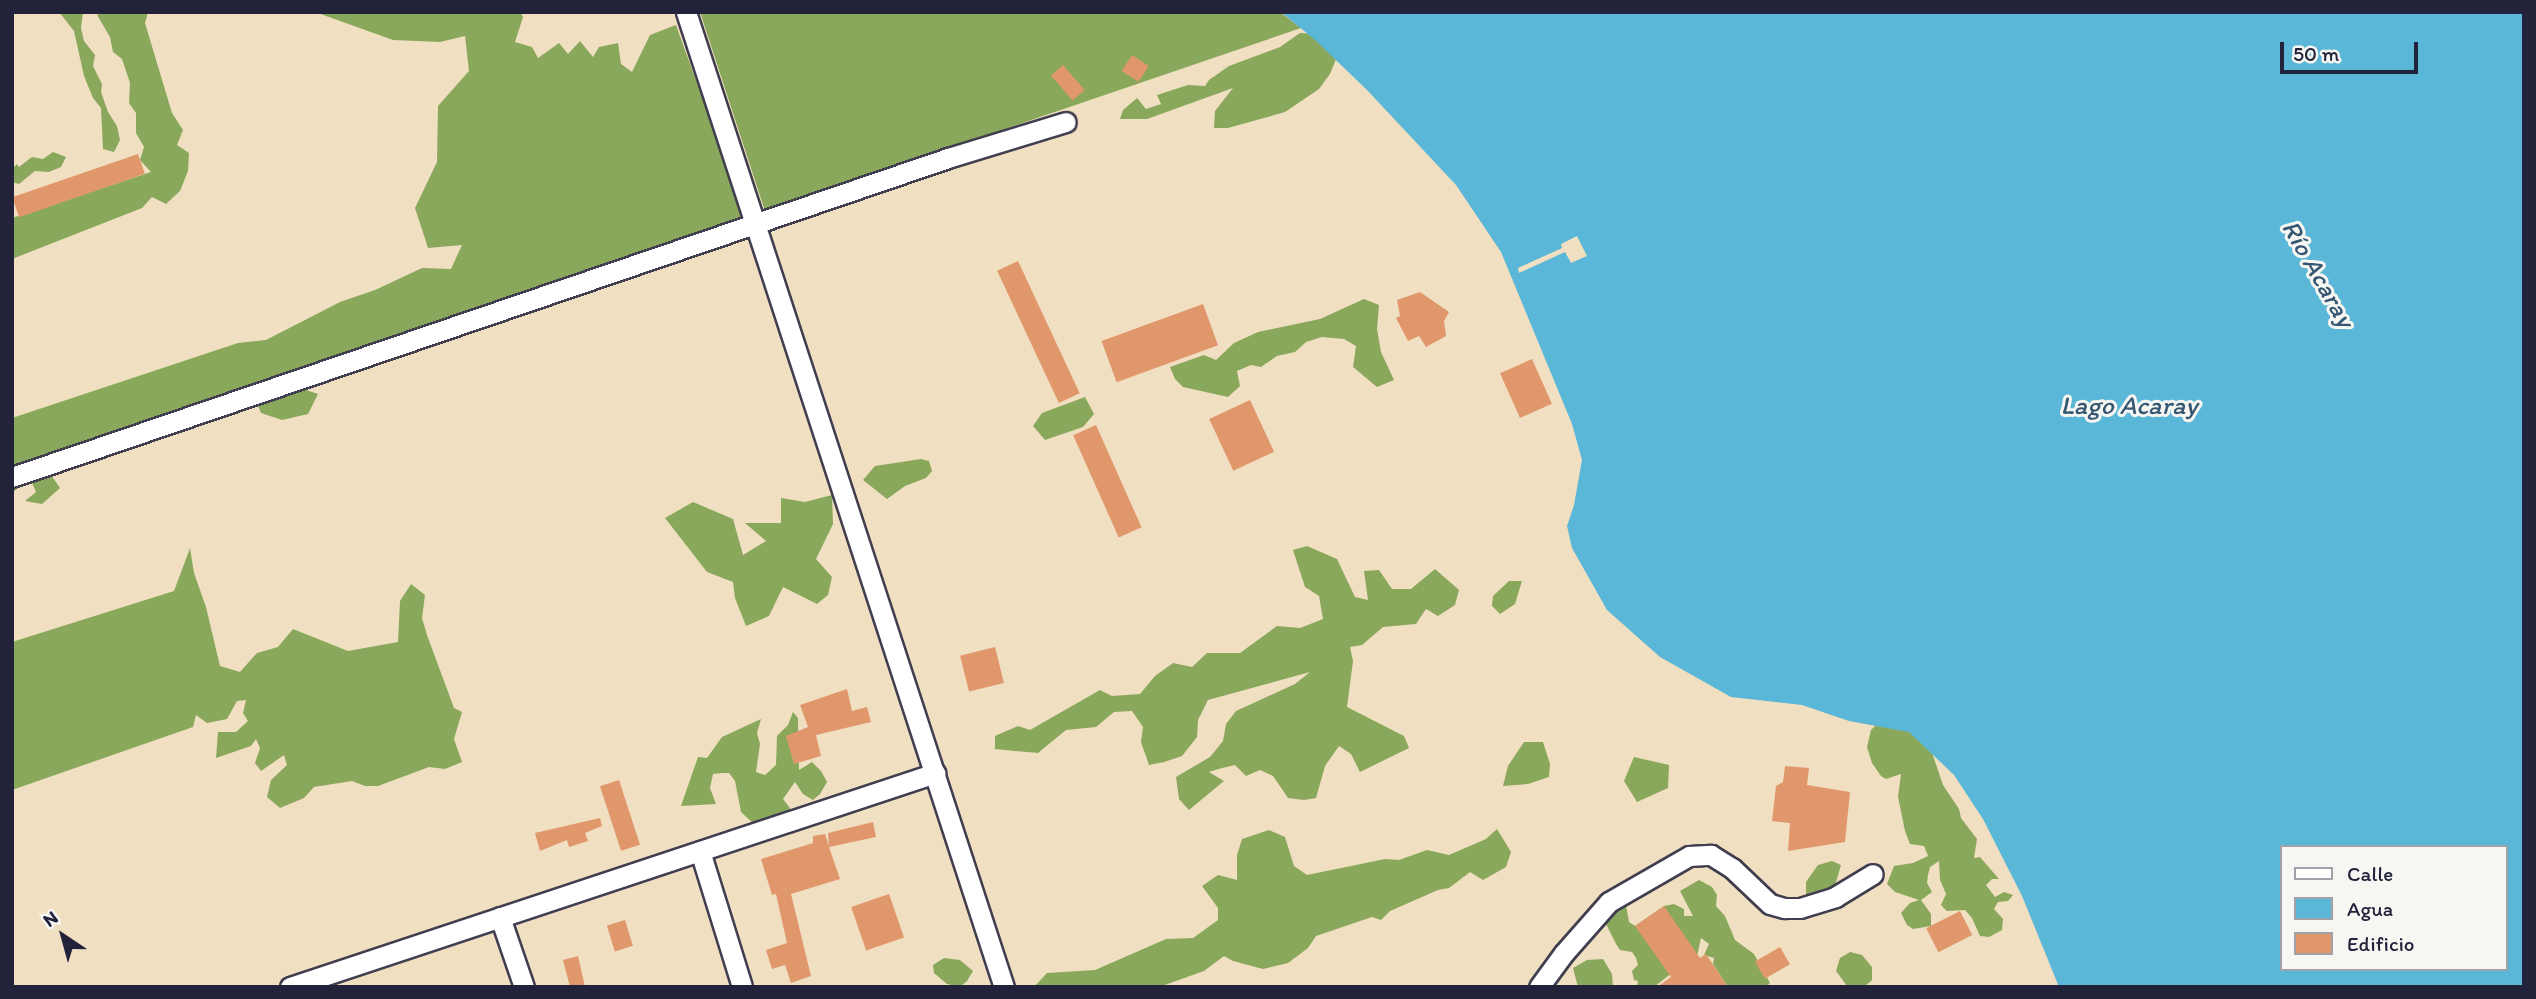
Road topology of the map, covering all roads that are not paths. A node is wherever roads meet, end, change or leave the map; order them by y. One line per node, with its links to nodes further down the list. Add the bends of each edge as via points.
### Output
1 (686, 12): 3 (street)
2 (1066, 122): 3 (street)
3 (755, 224): 4 (street); 5 (street)
4 (12, 477)
5 (935, 773): 6 (street); 12 (street)
6 (700, 850): 8 (street); 11 (street)
7 (1873, 874): 13 (street, via 1835,897 1784,908 1770,904 1711,855 1689,856 1609,902)
8 (500, 917): 9 (street); 10 (street)
9 (290, 987)
10 (524, 987)
11 (742, 987)
12 (1004, 987)
13 (1539, 987)

